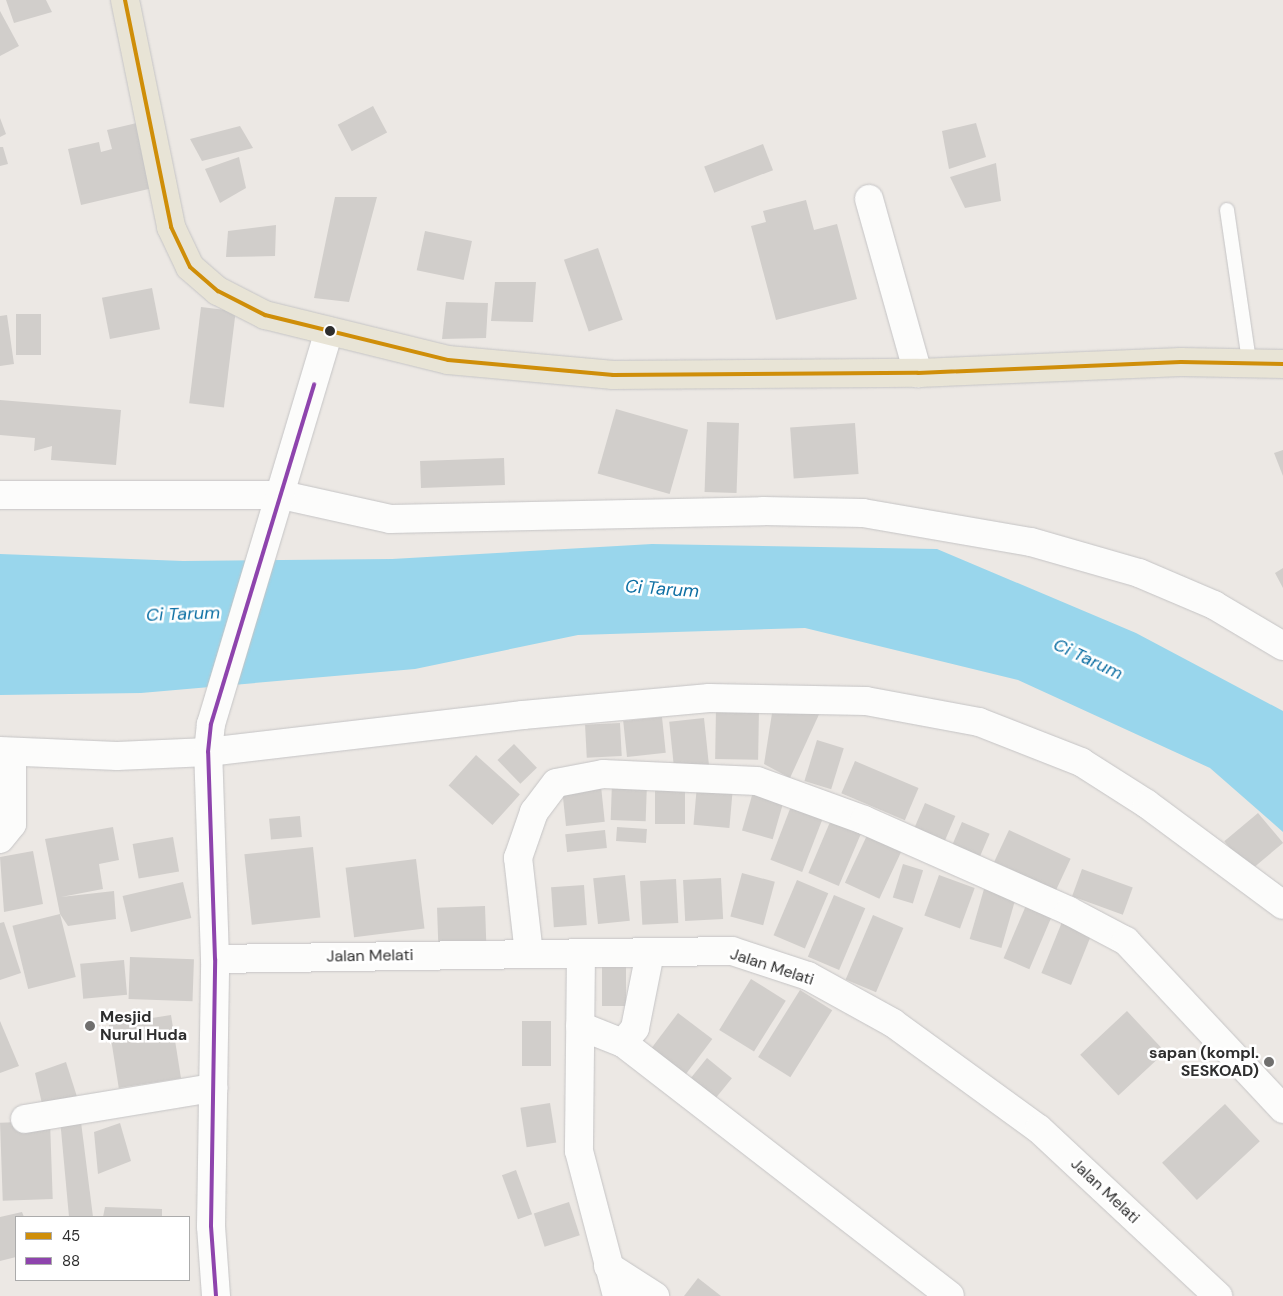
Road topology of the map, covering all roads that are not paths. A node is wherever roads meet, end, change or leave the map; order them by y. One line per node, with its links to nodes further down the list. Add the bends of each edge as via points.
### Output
1 (125, 0): 4 (main road, via 171,227 190,267 218,291 265,315)
2 (869, 199): 7 (street)
3 (1227, 210): 5 (lane)
4 (330, 332): 7 (main road, via 448,360 613,375); 9 (street)
5 (1249, 361): 6 (main road); 7 (main road)
6 (1283, 364)
7 (918, 374)
8 (0, 494): 9 (street)
9 (278, 507): 10 (street, via 390,519 763,511 863,513 1031,542 1139,573 1214,605); 12 (street, via 211,724)
10 (1283, 646)
11 (6, 752): 12 (street, via 116,756); 13 (street, via 12,824)
12 (208, 752): 14 (street, via 522,714 708,698 866,701 979,722 1081,762 1147,804); 18 (street)
13 (0, 839)
14 (1283, 905)
15 (650, 952): 17 (street, Jalan Melati); 20 (street, via 635,1028); 29 (street, Jalan Melati, via 732,951 808,976 893,1023 1039,1129)
16 (529, 954): 17 (street, Jalan Melati); 18 (street, Jalan Melati); 22 (street, via 518,858 534,812 556,783 603,774 757,781 864,820 1069,910 1126,941)
17 (581, 954): 19 (street)
18 (215, 959): 21 (street)
19 (580, 1026): 20 (street); 24 (street, via 579,1152)
20 (623, 1043): 28 (street)
21 (213, 1088): 23 (street); 25 (street, via 211,1226)
22 (1283, 1108)
23 (25, 1119)
24 (608, 1266): 26 (street); 27 (street)
25 (216, 1296)
26 (617, 1296)
27 (654, 1296)
28 (950, 1296)
29 (1218, 1296)

